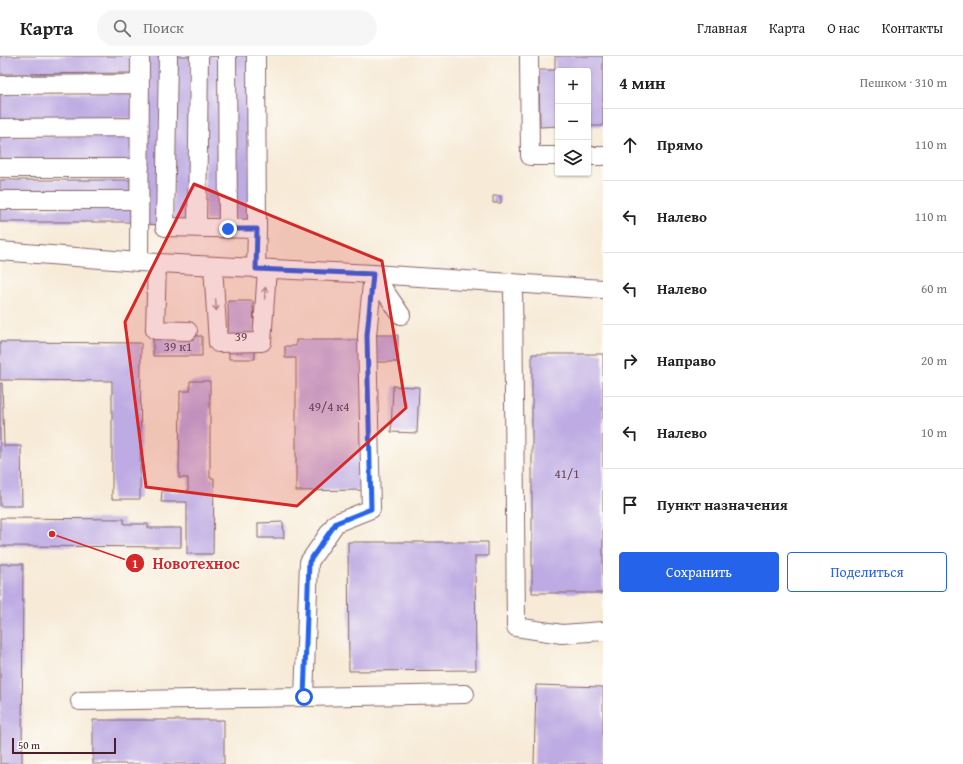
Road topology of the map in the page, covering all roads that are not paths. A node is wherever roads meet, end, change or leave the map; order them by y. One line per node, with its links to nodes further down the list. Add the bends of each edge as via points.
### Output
1 (140, 56): 7 (street)
2 (168, 56): 18 (street, via 166,227)
3 (199, 56): 18 (street)
4 (227, 56): 19 (street)
5 (256, 56): 20 (street)
6 (529, 56): 11 (street, via 530,156)
7 (140, 84): 8 (street); 9 (street)
8 (0, 85)
9 (140, 127): 10 (street); 15 (street)
10 (0, 128)
11 (555, 156)
12 (591, 156): 13 (street)
13 (603, 156)
14 (0, 168): 15 (street)
15 (140, 168): 17 (street)
16 (0, 200): 17 (street)
17 (139, 200): 22 (street)
18 (197, 228): 19 (street)
19 (228, 229): 20 (street)
20 (257, 229): 25 (street)
21 (0, 251): 22 (street)
22 (139, 262): 23 (street)
23 (157, 263): 24 (street); 30 (street, via 155,330)
24 (214, 266): 25 (street); 25 (street, one-way to 25, via 218,342 262,342)
25 (261, 269): 26 (street)
26 (373, 274): 27 (street); 29 (street); 33 (street, via 367,335 371,509 336,523 309,562)
27 (513, 283): 28 (street); 31 (street, via 516,628 562,634)
28 (603, 289)
29 (400, 315)
30 (188, 331)
31 (603, 631)
32 (465, 694): 33 (street)
33 (304, 697): 34 (street)
34 (80, 701)

